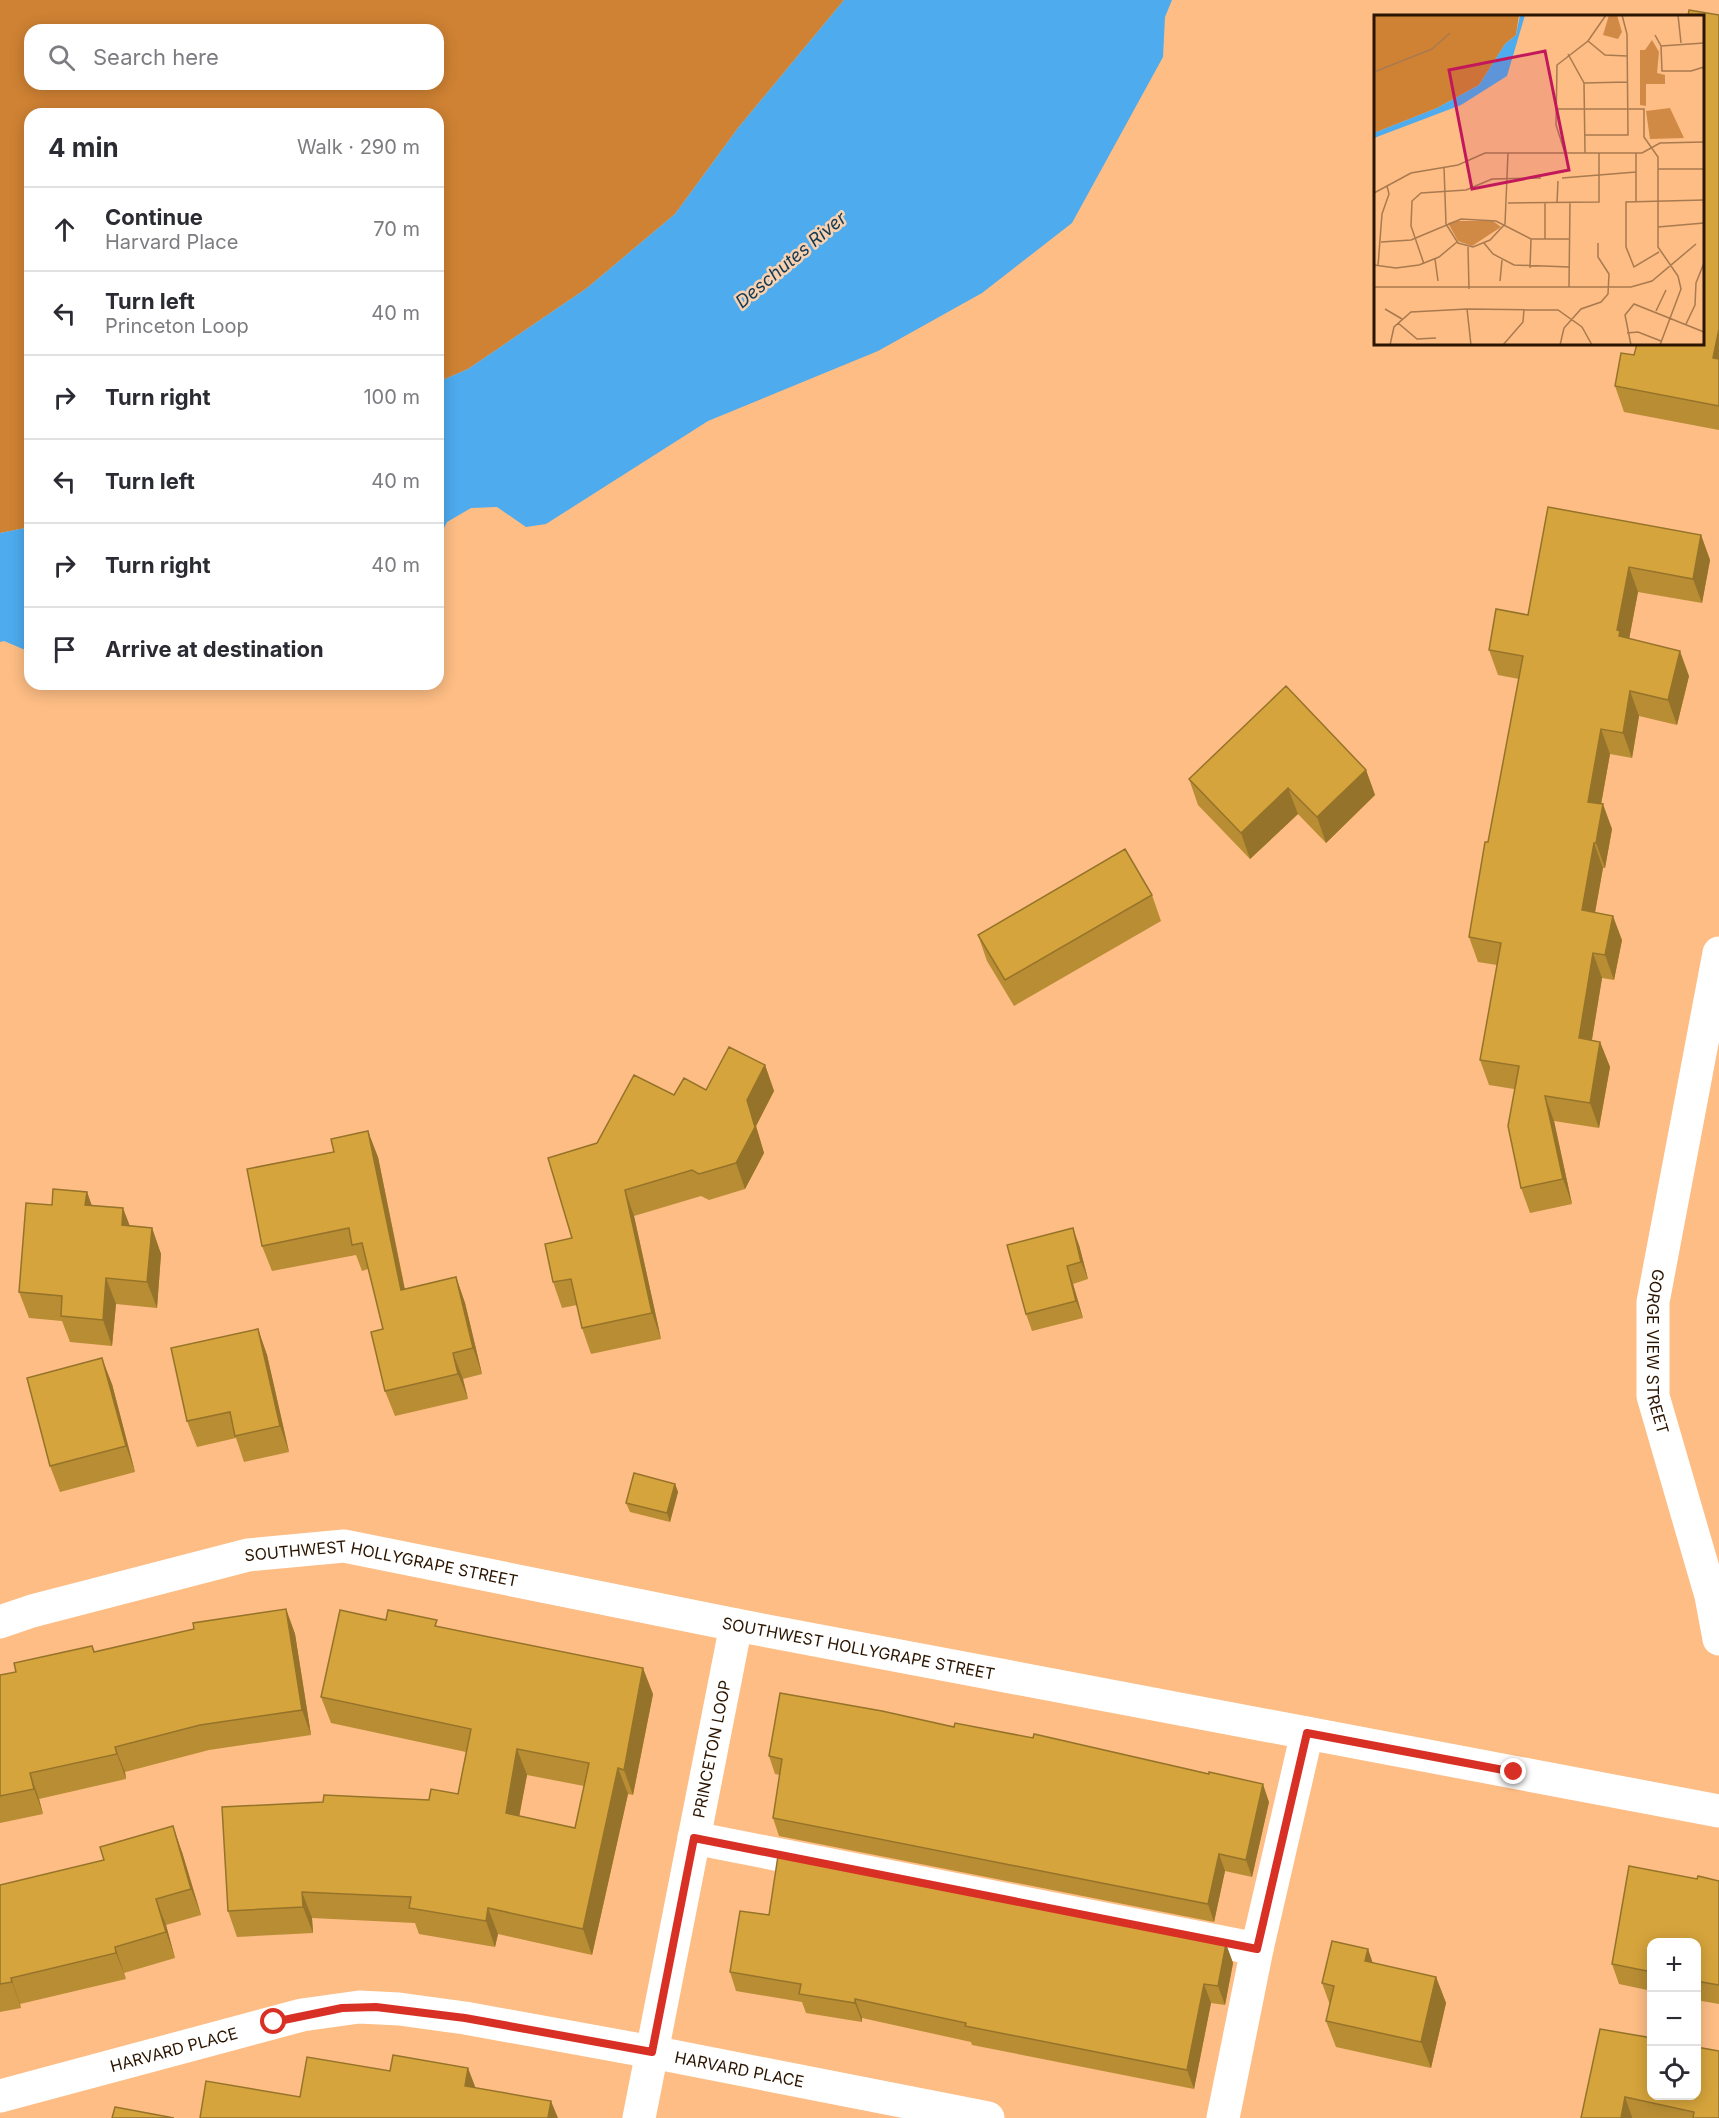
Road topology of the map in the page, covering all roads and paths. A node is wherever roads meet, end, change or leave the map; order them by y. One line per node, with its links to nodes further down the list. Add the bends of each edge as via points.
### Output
1 (1719, 953): 2 (street, GORGE VIEW STREET)
2 (1712, 1023): 5 (street, GORGE VIEW STREET, via 1653,1302 1653,1396 1711,1596)
3 (0, 1622): 4 (street, SOUTHWEST HOLLYGRAPE STREET, via 248,1555 344,1545)
4 (736, 1625): 6 (street, SOUTHWEST HOLLYGRAPE STREET); 8 (street, PRINCETON LOOP)
5 (1719, 1639)
6 (1307, 1733): 7 (street, SOUTHWEST HOLLYGRAPE STREET); 9 (street)
7 (1718, 1807)
8 (694, 1838): 9 (street); 10 (street, PRINCETON LOOP)
9 (1257, 1949): 14 (street)
10 (652, 2052): 11 (street, HARVARD PLACE, via 465,2018 359,2007 293,2018); 12 (street, PRINCETON LOOP); 13 (street, HARVARD PLACE)
11 (0, 2096)
12 (639, 2118)
13 (988, 2118)
14 (1223, 2118)

